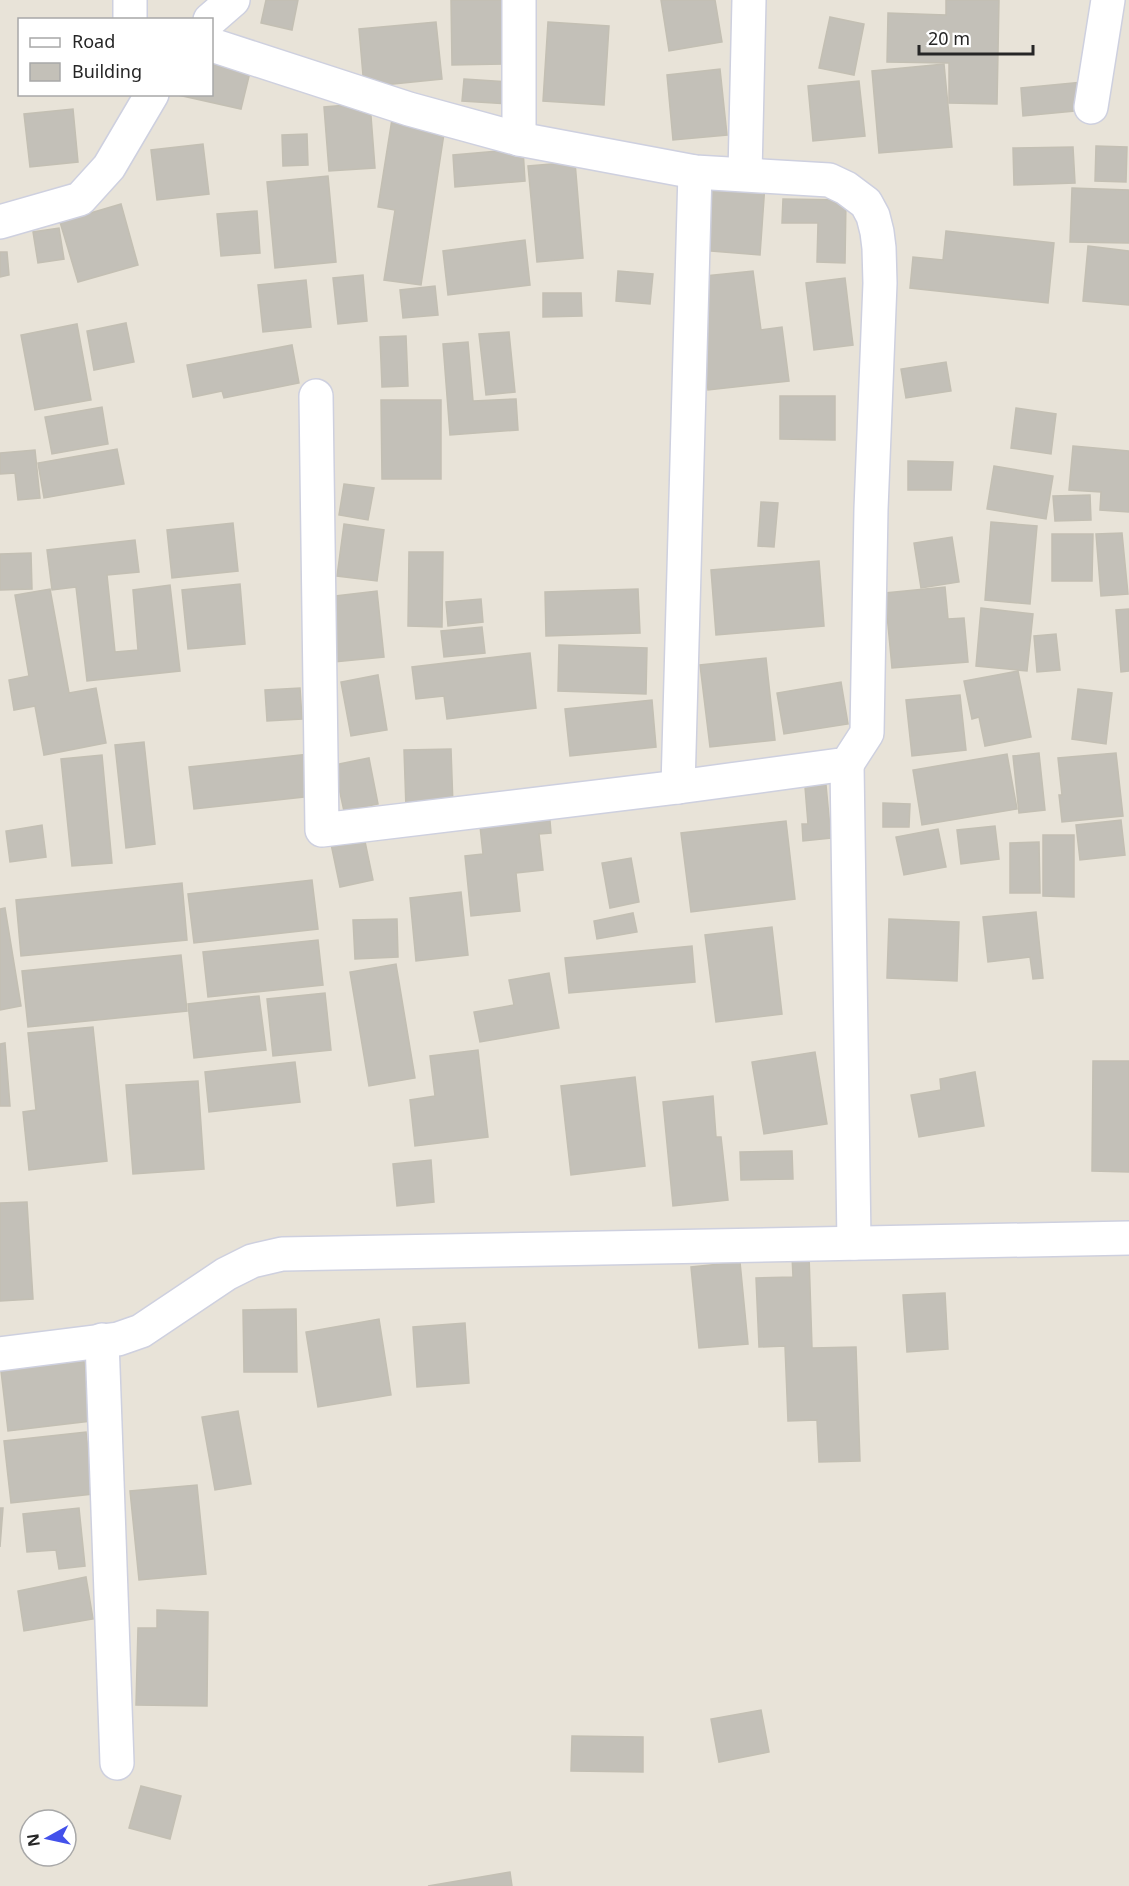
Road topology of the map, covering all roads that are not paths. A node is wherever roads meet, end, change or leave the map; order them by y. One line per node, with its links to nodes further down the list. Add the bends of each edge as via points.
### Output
1 (130, 0): 6 (street)
2 (233, 0): 7 (street)
3 (519, 0): 13 (street)
4 (749, 0): 15 (street)
5 (1108, 0): 11 (street)
6 (130, 18)
7 (212, 18)
8 (213, 45): 13 (street, via 409,109)
9 (130, 96): 12 (street)
10 (151, 96): 12 (street)
11 (1091, 107)
12 (130, 129): 16 (street, via 109,167 80,199)
13 (519, 139): 14 (street)
14 (695, 172): 15 (street); 19 (street)
15 (745, 174): 18 (street, via 838,182 866,203 878,232 880,283 867,733)
16 (0, 222)
17 (316, 396): 19 (street, via 322,830)
18 (847, 764): 19 (street); 21 (street)
19 (678, 788)
20 (1129, 1238): 21 (street)
21 (854, 1243): 22 (street, via 282,1254 252,1261 226,1274 141,1331)
22 (102, 1341): 23 (street); 24 (street)
23 (0, 1354)
24 (117, 1763)

